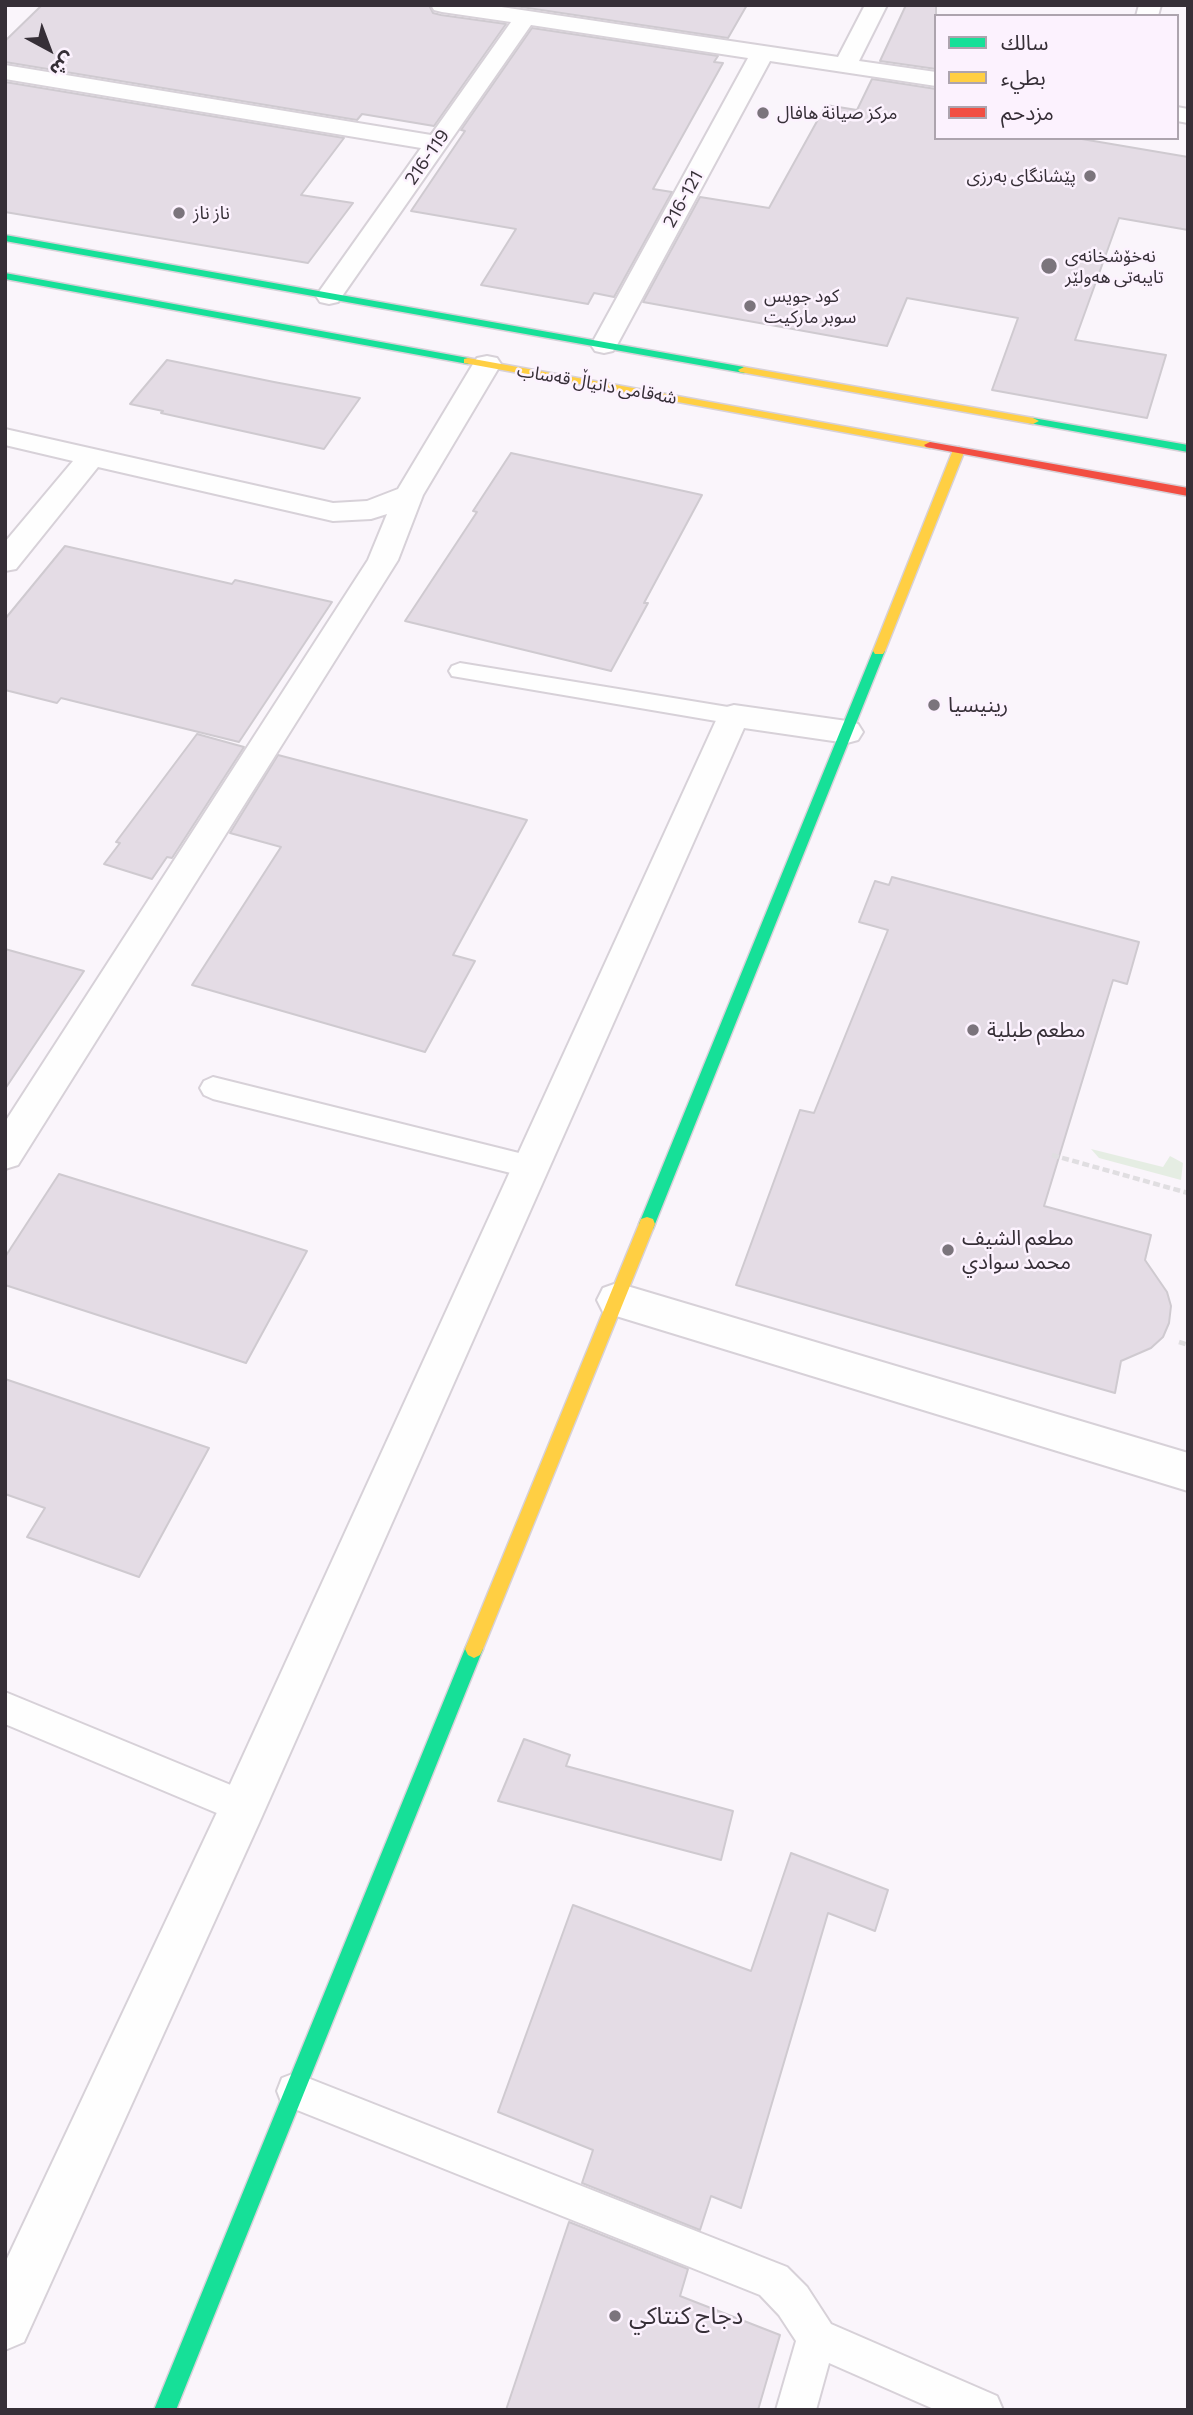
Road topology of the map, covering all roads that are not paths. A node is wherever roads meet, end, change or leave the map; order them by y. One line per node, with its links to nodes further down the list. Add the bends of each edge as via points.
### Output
1 (442, 5): 3 (street)
2 (876, 5): 5 (street)
3 (525, 18): 4 (street); 8 (street, 216-119)
4 (762, 54): 5 (street); 12 (street, 216-121)
5 (845, 66): 7 (street)
6 (5, 72): 8 (street)
7 (934, 79)
8 (436, 143): 11 (street, 216-119)
9 (5, 238): 11 (street, شەقامی دانیاڵ قەساب)
10 (5, 276): 13 (street, شەقامی دانیاڵ قەساب)
11 (329, 296): 12 (street, شەقامی دانیاڵ قەساب)
12 (604, 345): 15 (street, شەقامی دانیاڵ قەساب)
13 (487, 364): 16 (street, شەقامی دانیاڵ قەساب); 19 (street)
14 (5, 437): 17 (street)
15 (1188, 449)
16 (959, 450): 18 (street, شەقامی دانیاڵ قەساب); 23 (street)
17 (91, 457): 19 (street, via 333,512 371,510); 20 (street)
18 (1188, 492)
19 (409, 495): 25 (street, via 383,560)
20 (5, 562)
21 (460, 671): 22 (lane)
22 (734, 716): 23 (street); 26 (street)
23 (847, 732): 27 (street)
24 (212, 1088): 26 (lane)
25 (5, 1154)
26 (531, 1167): 30 (street)
27 (617, 1300): 28 (street); 31 (street)
28 (1188, 1472)
29 (5, 1708): 30 (lane)
30 (243, 1807): 32 (street)
31 (295, 2091): 33 (lane, via 774,2281); 34 (street)
32 (5, 2323)
33 (817, 2338): 35 (lane); 36 (lane)
34 (165, 2410)
35 (796, 2410)
36 (983, 2410)

